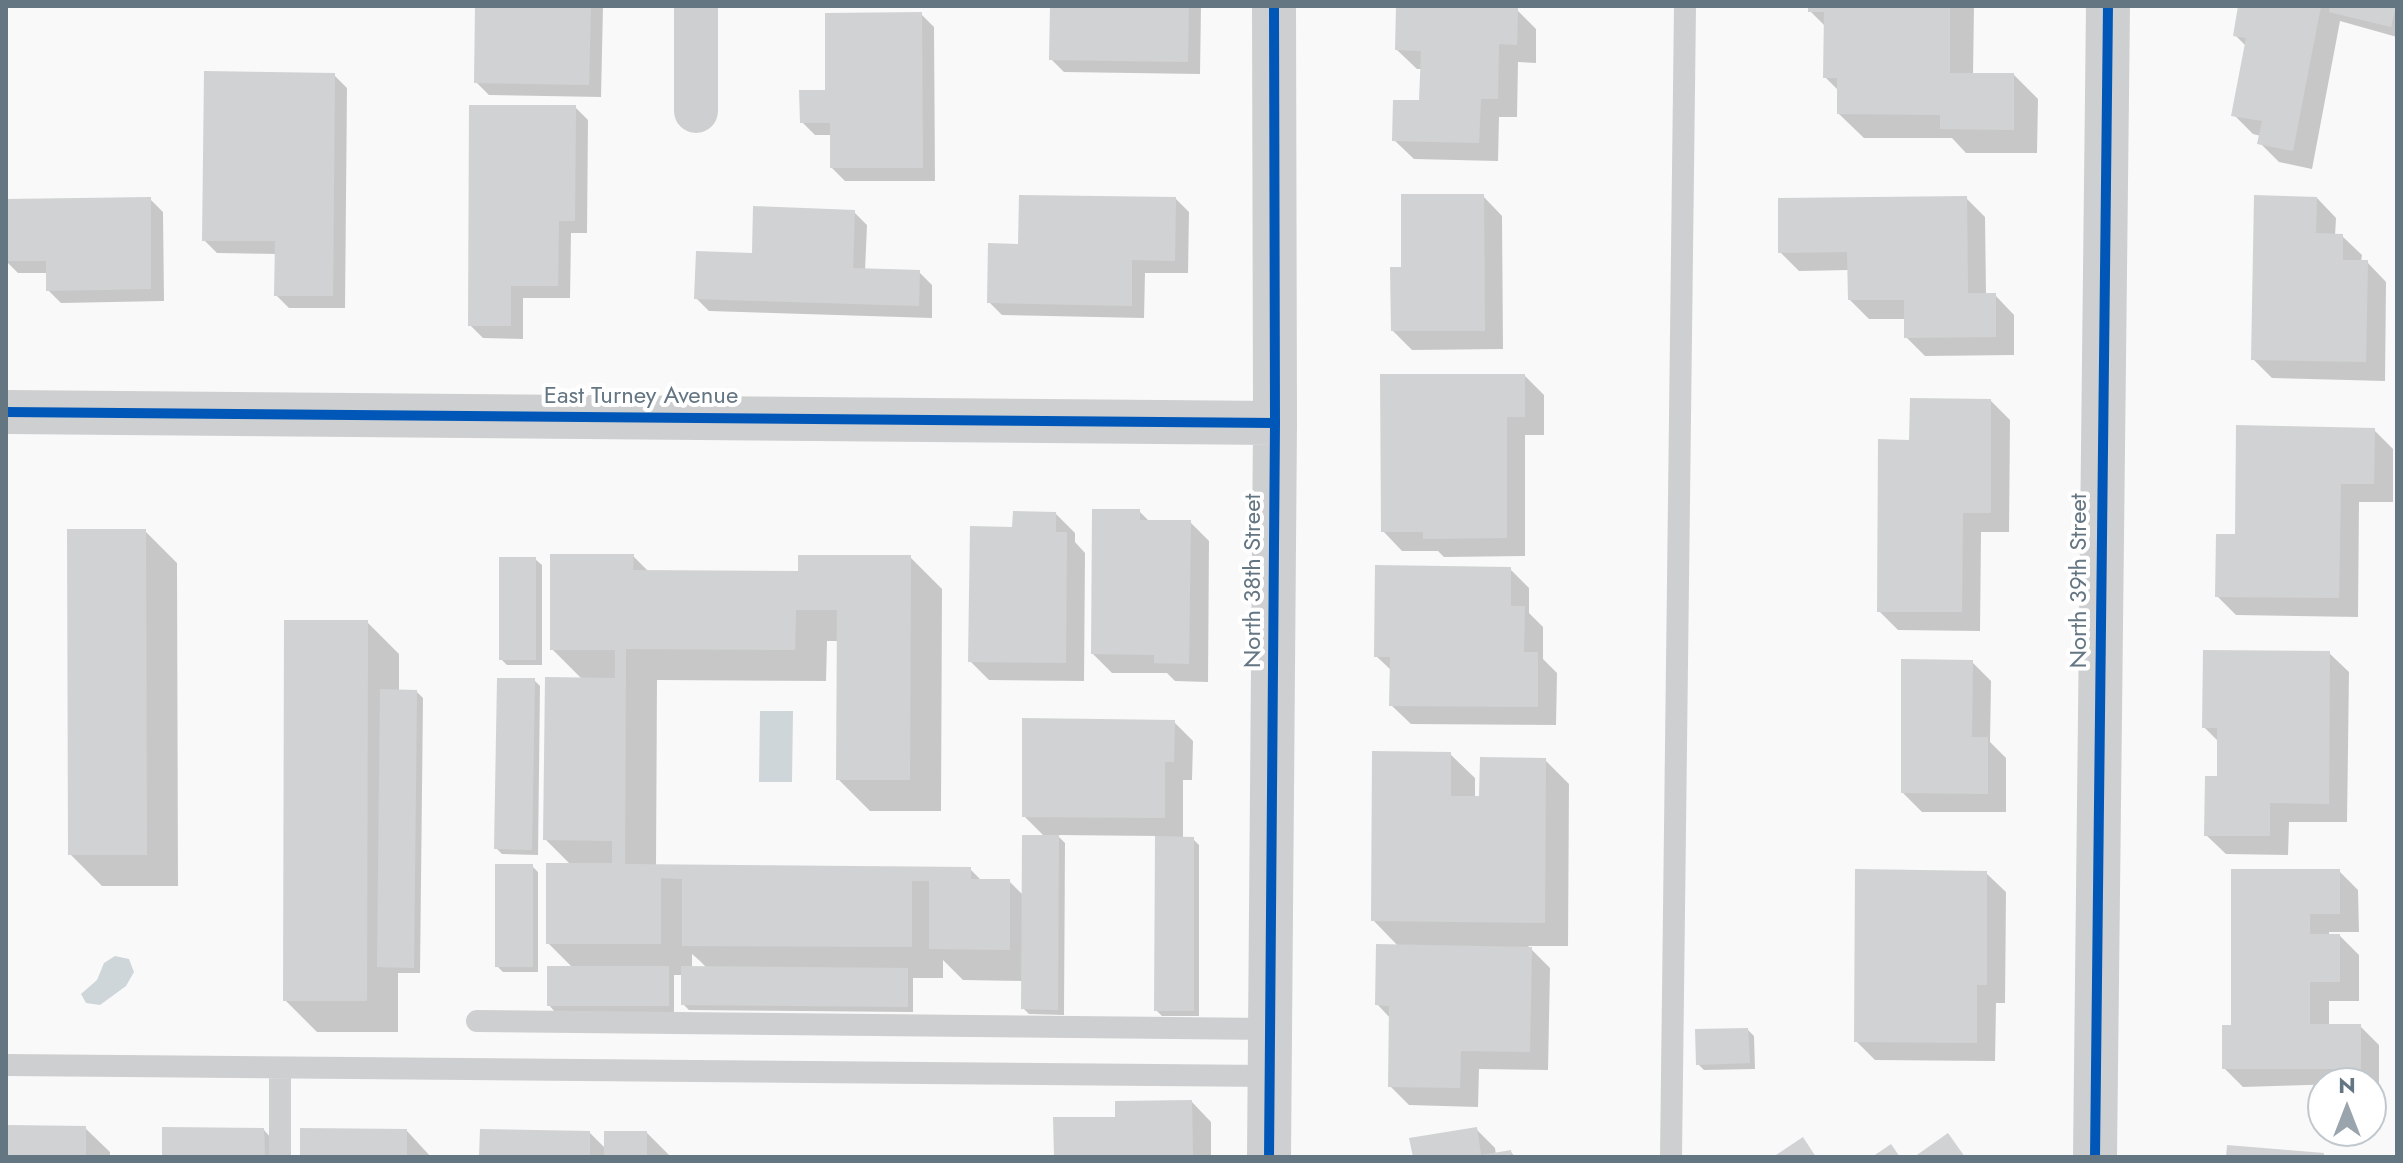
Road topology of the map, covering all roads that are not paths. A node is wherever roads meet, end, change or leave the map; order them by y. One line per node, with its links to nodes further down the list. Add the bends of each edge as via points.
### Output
1 (696, 6): 5 (street)
2 (1274, 6): 7 (street, North 38th Street)
3 (1685, 6): 15 (lane)
4 (2108, 6): 16 (street, North 39th Street)
5 (696, 111)
6 (6, 412): 7 (street, East Turney Avenue)
7 (1275, 423): 9 (street, North 38th Street)
8 (477, 1021): 9 (lane)
9 (1271, 1029): 12 (street, North 38th Street)
10 (6, 1065): 11 (lane)
11 (280, 1070): 12 (lane); 13 (lane)
12 (1270, 1076): 14 (street, North 38th Street)
13 (280, 1157)
14 (1269, 1157)
15 (1671, 1157)
16 (2095, 1157)

